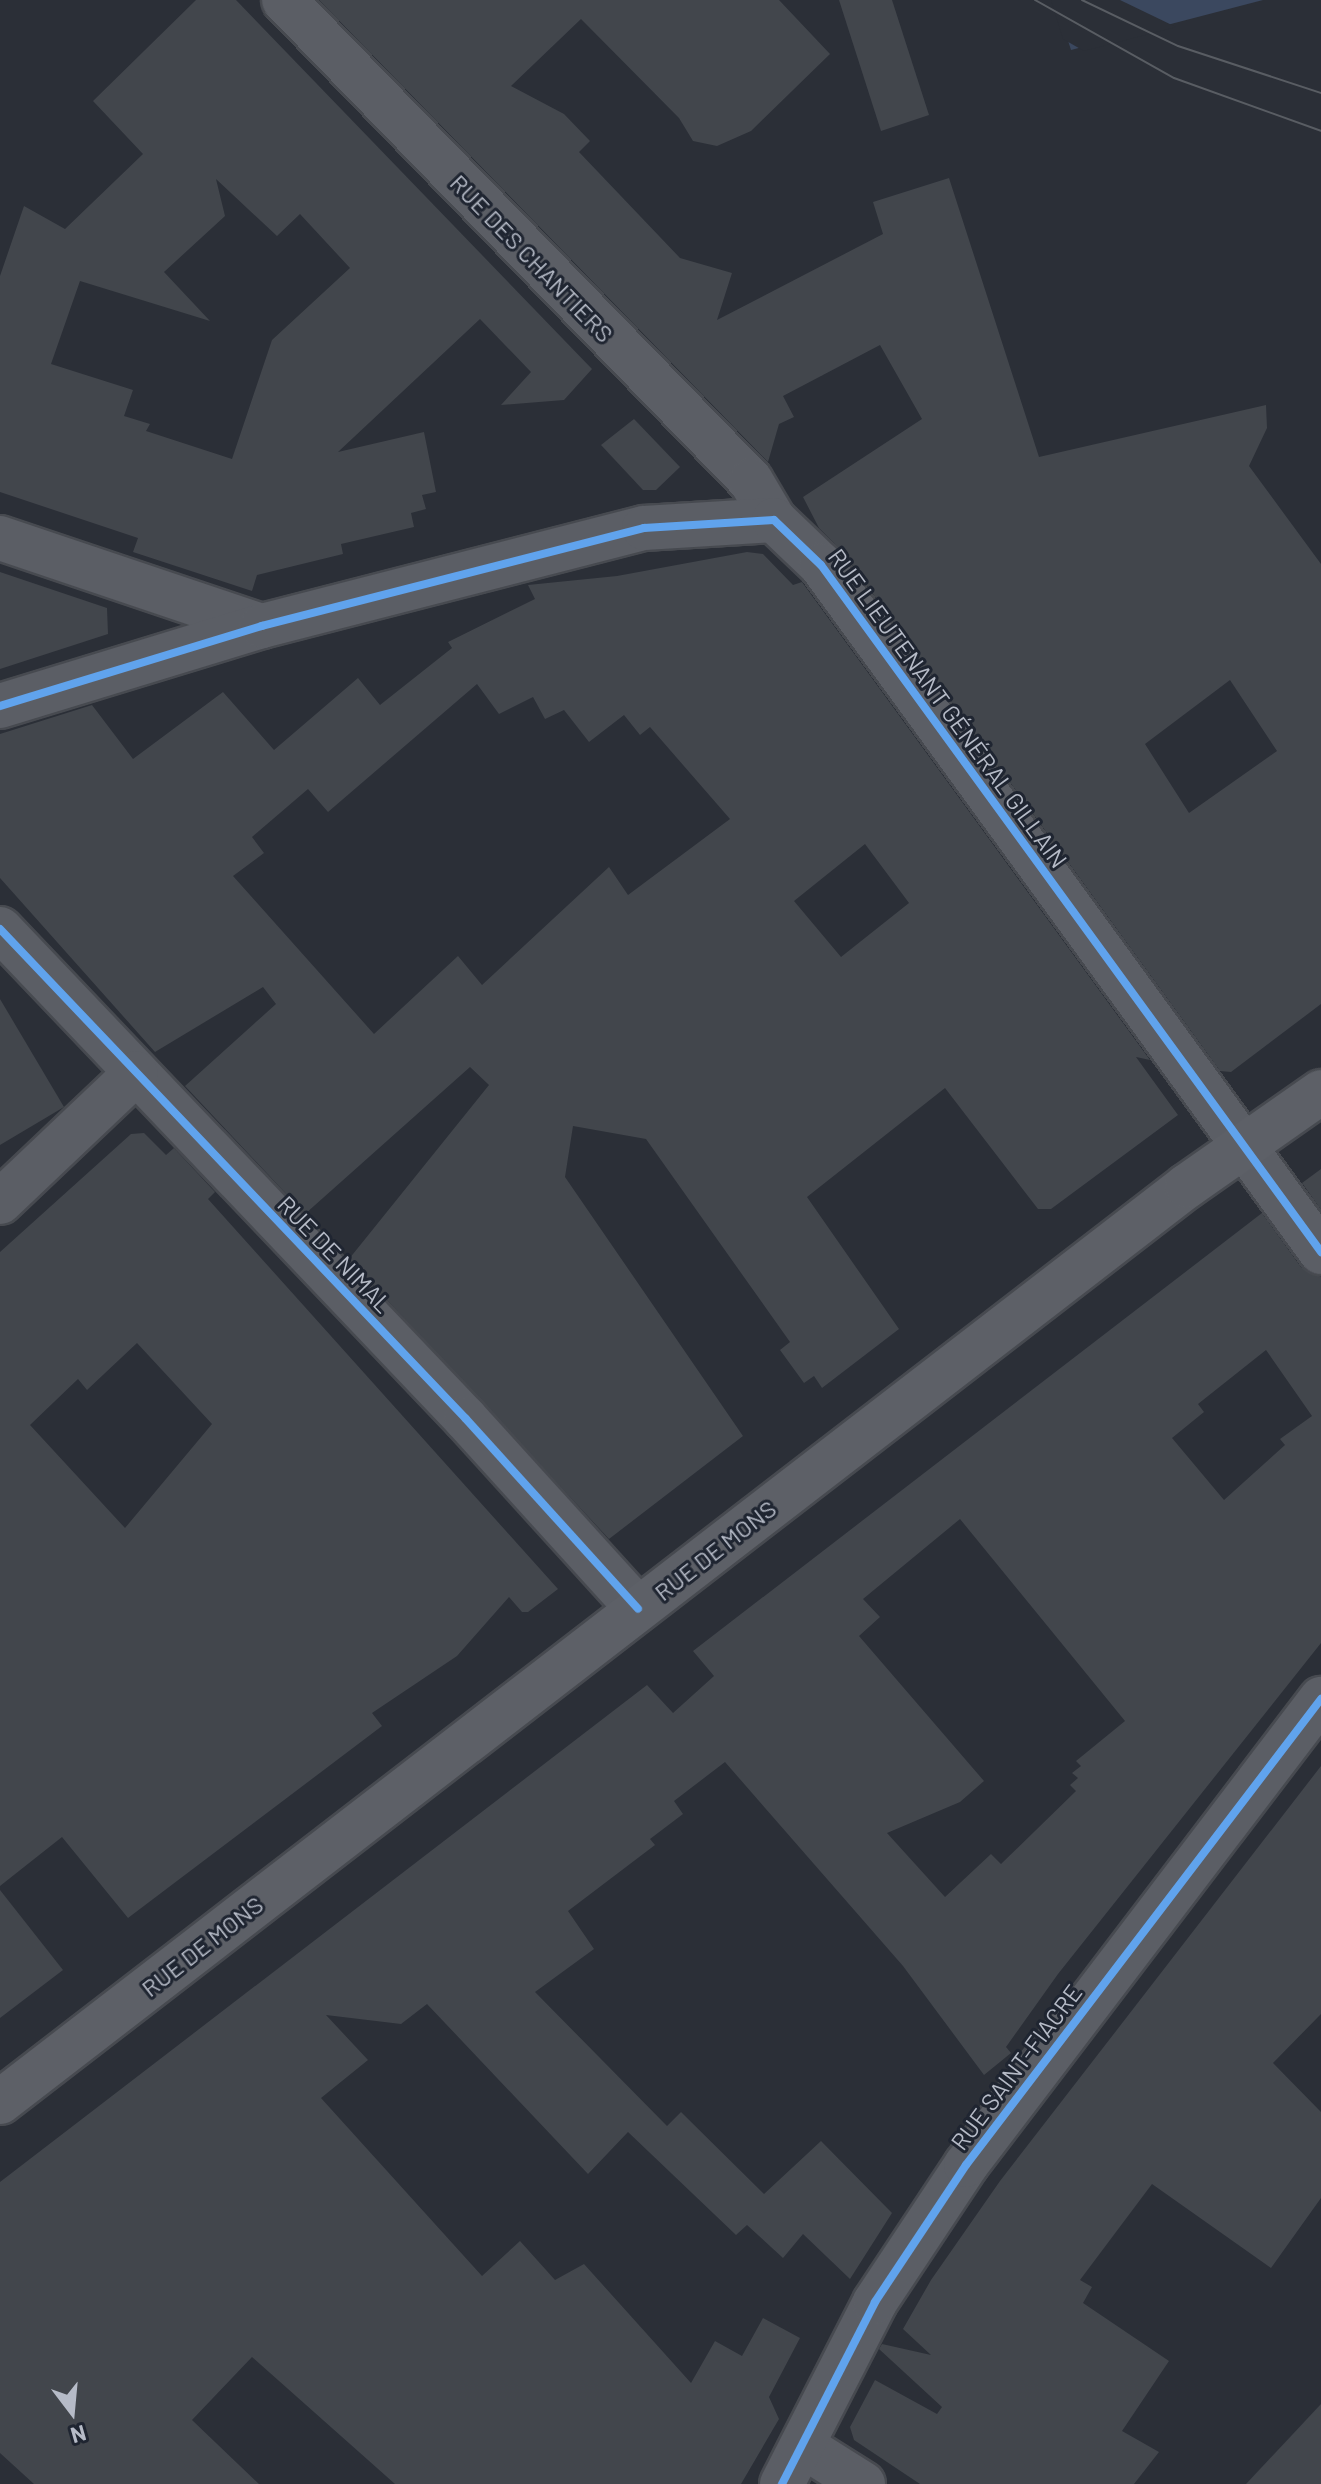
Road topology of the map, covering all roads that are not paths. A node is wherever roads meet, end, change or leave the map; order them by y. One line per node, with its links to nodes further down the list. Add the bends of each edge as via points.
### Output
1 (284, 0): 2 (street, RUE DES CHANTIERS, via 751,481)
2 (774, 520): 4 (street, via 644,528); 9 (street, RUE LIEUTENANT GÉNÉRAL GILLAIN, via 821,565)
3 (0, 538): 4 (street)
4 (262, 626): 5 (street)
5 (0, 706)
6 (0, 929): 7 (street, RUE DE NIMAL)
7 (136, 1073): 10 (street); 12 (street, RUE DE NIMAL, via 466,1419)
8 (1321, 1092): 9 (main road, RUE DE MONS)
9 (1241, 1144): 11 (street, RUE LIEUTENANT GÉNÉRAL GILLAIN); 12 (main road, RUE DE MONS)
10 (0, 1202)
11 (1321, 1252)
12 (638, 1609): 14 (main road, RUE DE MONS)
13 (1320, 1701): 15 (street, RUE SAINT-FIACRE, via 966,2165 875,2302)
14 (0, 2102)
15 (803, 2446): 16 (street, RUE SAINT-FIACRE); 17 (street)
16 (782, 2484)
17 (863, 2484)

